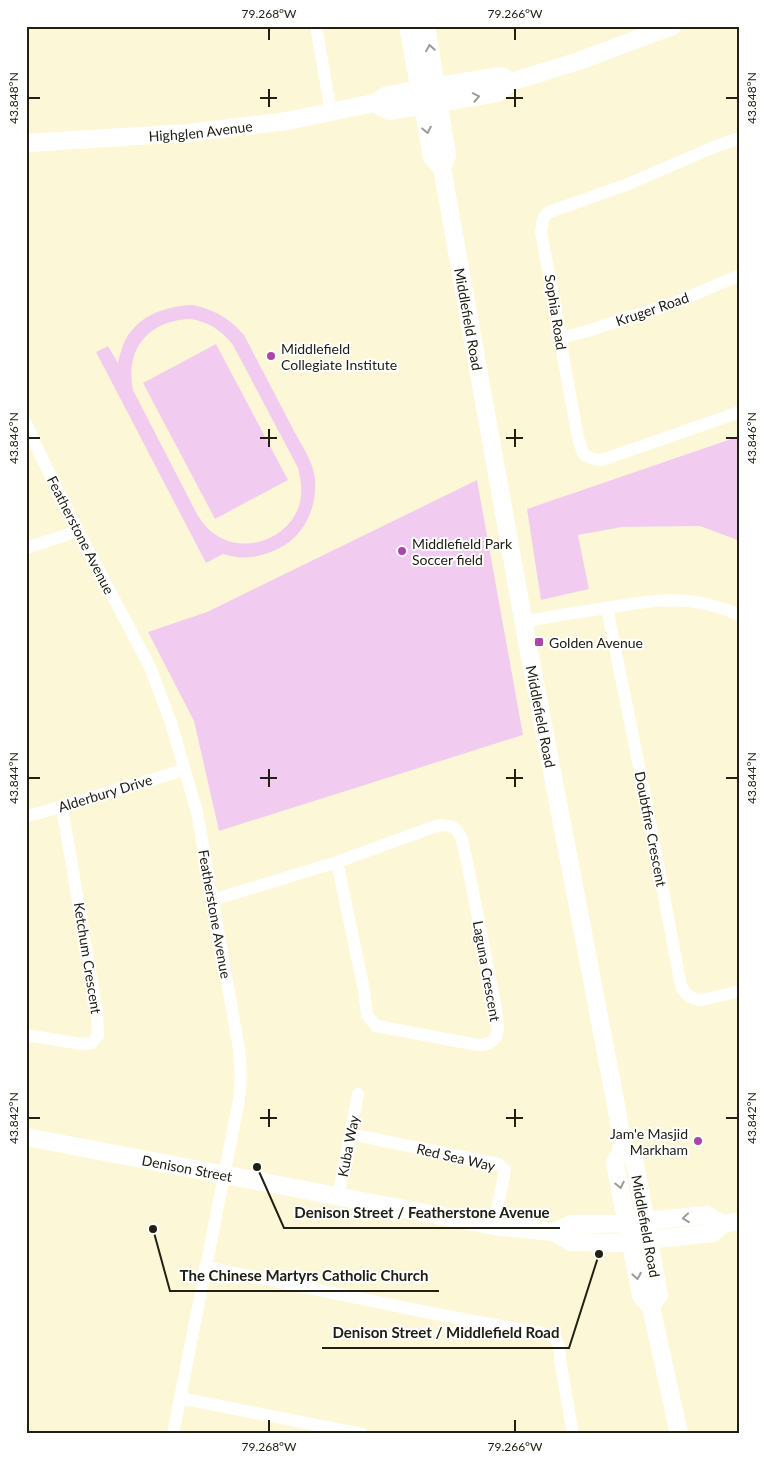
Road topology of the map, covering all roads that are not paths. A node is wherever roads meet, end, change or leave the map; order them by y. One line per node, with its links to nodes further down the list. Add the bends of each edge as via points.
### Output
1 (316, 26): 9 (street)
2 (408, 26): 6 (main road, Middlefield Road)
3 (426, 26): 6 (main road, Middlefield Road, one-way to 3)
4 (672, 26): 5 (main road, Highglen Avenue, via 579,61)
5 (511, 82): 6 (main road, Highglen Avenue, via 501,76); 8 (main road, Highglen Avenue, one-way to 5, via 497,93)
6 (427, 87): 7 (main road, Highglen Avenue, via 385,96); 8 (main road, Middlefield Road)
7 (374, 103): 8 (main road, Highglen Avenue, via 389,111); 9 (main road, Highglen Avenue)
8 (430, 106): 20 (main road, Middlefield Road, via 447,155 442,168)
9 (331, 112): 11 (main road, Highglen Avenue, via 287,121 189,132)
10 (740, 138): 13 (street, Sophia Road, via 626,185 555,209 542,218 541,232)
11 (26, 143)
12 (740, 275): 13 (street, Kruger Road, via 677,302)
13 (562, 338): 14 (street, Sophia Road, via 578,438 584,453 594,459 602,460)
14 (740, 412)
15 (26, 424): 16 (street, Featherstone Avenue)
16 (77, 529): 17 (street); 21 (street, Featherstone Avenue, via 150,667 174,731)
17 (26, 548)
18 (607, 608): 19 (street, via 640,601 694,600); 20 (street); 26 (street, Doubtfire Crescent, via 681,986 688,997 696,1000)
19 (740, 615)
20 (523, 622): 31 (main road, Middlefield Road)
21 (184, 770): 22 (street, Alderbury Drive); 25 (street, Featherstone Avenue, via 196,812)
22 (62, 807): 23 (street, Alderbury Drive); 27 (street, Ketchum Crescent, via 97,1012 98,1035 92,1042 81,1044)
23 (26, 817)
24 (338, 862): 24 (street, Laguna Crescent, via 367,1015 371,1021 376,1026 488,1045 498,1033 497,1022 458,830 440,825); 25 (street, Laguna Crescent)
25 (213, 900): 32 (street, Featherstone Avenue, via 241,1078)
26 (740, 991)
27 (26, 1035)
28 (358, 1094): 29 (street, Kuba Way)
29 (350, 1134): 33 (street, Kuba Way); 37 (street, Red Sea Way, via 498,1164 505,1170)
30 (26, 1137): 32 (main road, Denison Street)
31 (623, 1148): 34 (main road, Middlefield Road, via 634,1158); 36 (main road, Middlefield Road, one-way to 36, via 615,1163)
32 (225, 1175): 33 (main road, Denison Street); 41 (street, Featherstone Avenue)
33 (338, 1197): 37 (main road, Denison Street)
34 (646, 1221): 35 (main road, Denison Street, one-way to 34, via 708,1215); 36 (main road, Denison Street); 39 (main road, Middlefield Road)
35 (731, 1222): 39 (main road, Denison Street, via 713,1233)
36 (626, 1223): 38 (main road, Denison Street, via 572,1224); 40 (main road, Middlefield Road)
37 (494, 1226): 38 (main road, Denison Street)
38 (554, 1232): 40 (main road, Denison Street, via 571,1242)
39 (649, 1239): 40 (main road, Denison Street); 42 (main road, Middlefield Road, via 659,1295)
40 (630, 1241): 42 (main road, Middlefield Road, one-way to 42, via 641,1296)
41 (205, 1267): 43 (street, Featherstone Avenue); 46 (street, via 551,1335 560,1348)
42 (651, 1307): 47 (main road, Middlefield Road)
43 (180, 1398): 44 (street, Featherstone Avenue); 45 (street)
44 (172, 1434)
45 (362, 1434)
46 (573, 1434)
47 (679, 1434)

